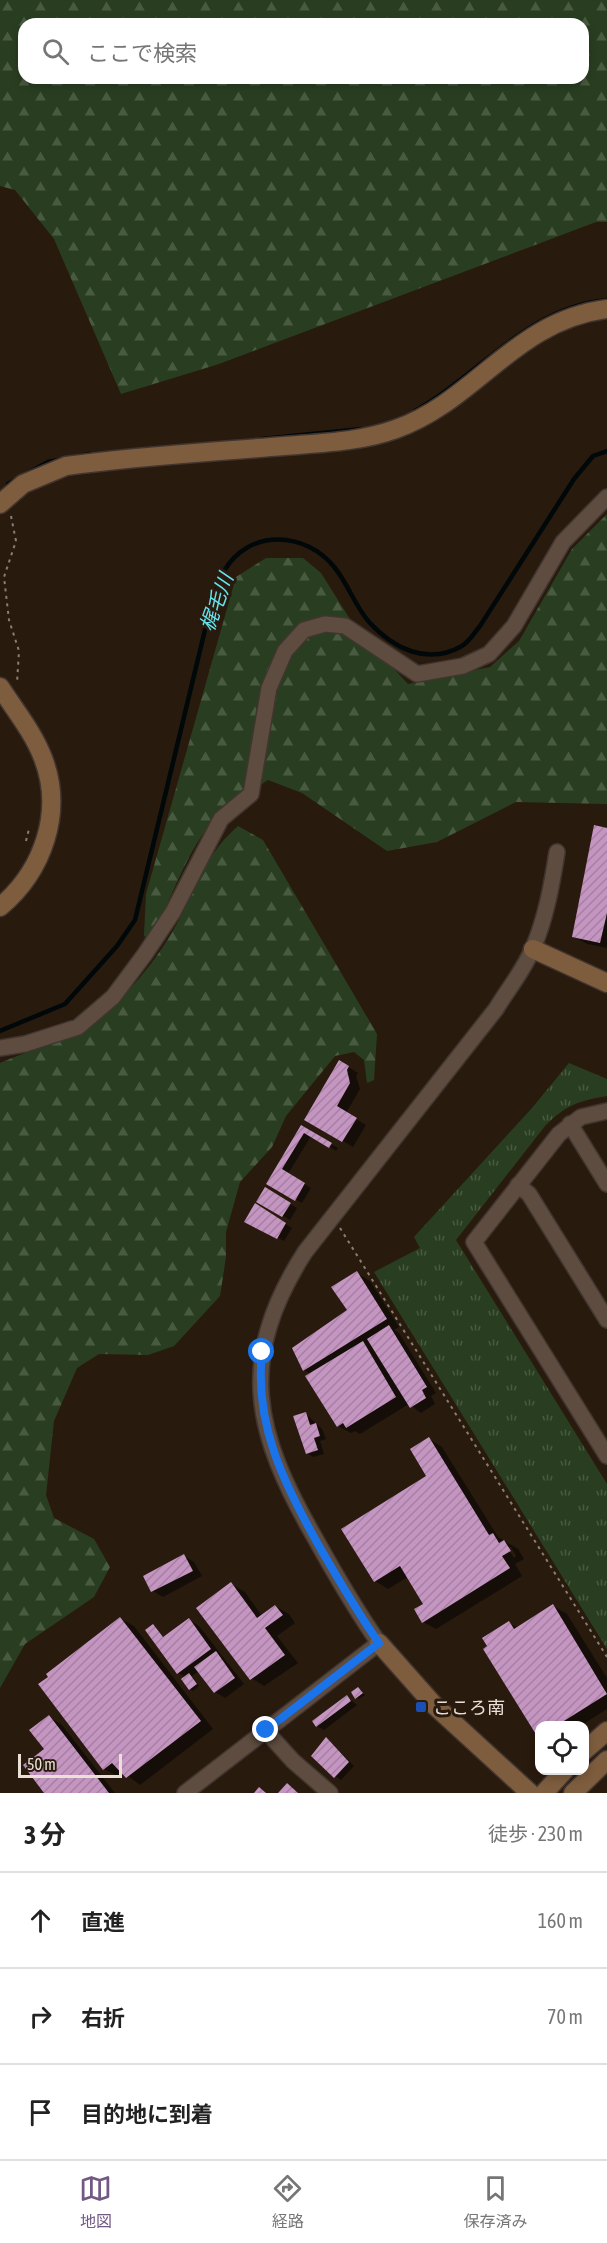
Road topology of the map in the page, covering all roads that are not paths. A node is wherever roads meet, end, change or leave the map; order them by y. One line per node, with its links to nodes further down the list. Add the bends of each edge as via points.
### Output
1 (607, 309): 3 (street, via 576,316 536,333 439,407 396,429 348,440 66,466 37,477)
2 (607, 497): 9 (street, via 563,542 514,626 489,654 463,666 417,674 345,626 325,624 304,630 285,651 269,688 251,794 221,819 173,912 145,954 113,997 78,1027)
3 (4, 500)
4 (0, 687): 6 (street, via 44,760 51,813 37,863 20,888)
5 (557, 852): 7 (street)
6 (0, 907)
7 (533, 950): 8 (street); 16 (street, via 496,1009 305,1252 280,1295 265,1337 261,1402 271,1448 310,1529 353,1606)
8 (607, 982)
9 (0, 1048)
10 (607, 1112): 11 (street, via 595,1112)
11 (570, 1124): 12 (street); 13 (street)
12 (607, 1184)
13 (518, 1185): 14 (street, via 529,1194); 15 (street, via 474,1242)
14 (607, 1320)
15 (607, 1456)
16 (379, 1643): 17 (street); 24 (street, via 434,1705)
17 (266, 1730): 22 (street); 23 (street, via 293,1761)
18 (607, 1731): 19 (street)
19 (589, 1747)
20 (607, 1760): 26 (street)
21 (560, 1775): 25 (street)
22 (186, 1793)
23 (330, 1793)
24 (531, 1793)
25 (544, 1793)
26 (573, 1793)

